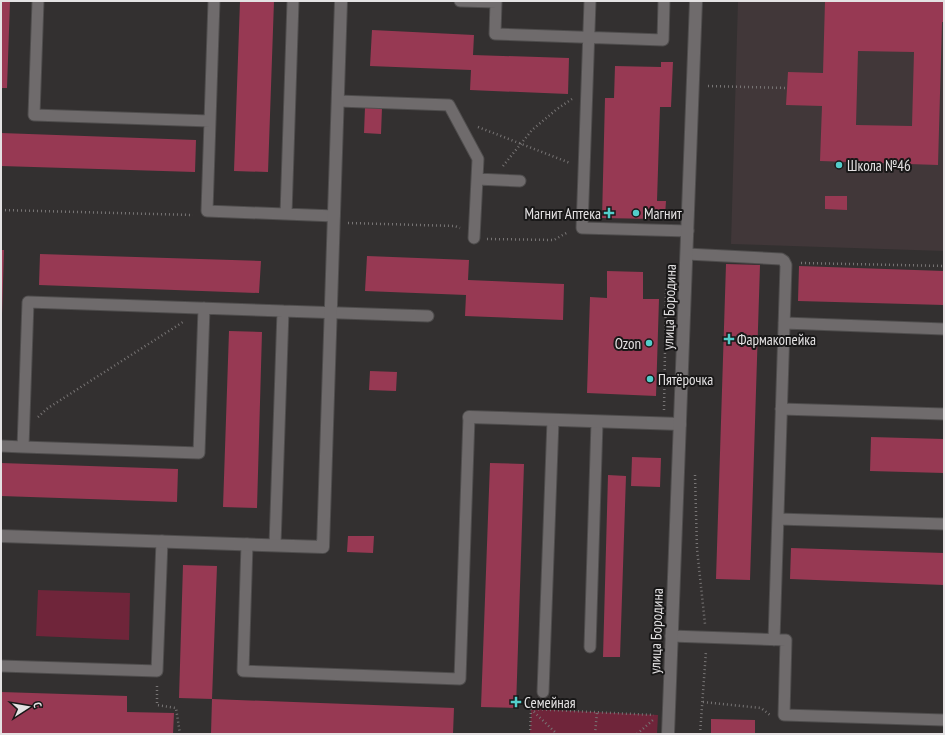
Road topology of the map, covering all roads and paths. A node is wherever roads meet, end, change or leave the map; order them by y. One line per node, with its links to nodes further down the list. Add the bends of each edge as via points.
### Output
1 (38, 1): 15 (lane, via 34,114)
2 (214, 1): 15 (lane)
3 (293, 1): 24 (lane)
4 (341, 1): 14 (street)
5 (460, 1): 9 (lane)
6 (590, 1): 10 (lane)
7 (664, 1): 10 (lane, via 663,40)
8 (696, 1): 11 (street, улица Бородина)
9 (496, 2): 10 (lane, via 495,34)
10 (588, 37): 13 (lane)
11 (693, 85): 12 (path); 26 (street, улица Бородина)
12 (787, 88)
13 (586, 94): 17 (path, via 557,109 532,130); 18 (lane)
14 (338, 101): 16 (lane, via 449,105); 25 (street)
15 (210, 121): 23 (lane)
16 (458, 122): 17 (path, via 476,126); 19 (lane, via 478,159)
17 (521, 144): 18 (path); 20 (path)
18 (584, 168): 26 (lane, via 582,228)
19 (477, 179): 20 (lane); 27 (lane)
20 (493, 179): 21 (lane)
21 (520, 180)
22 (1, 210): 23 (path, via 193,215)
23 (207, 211): 24 (lane)
24 (286, 214): 25 (lane)
25 (334, 216): 33 (street)
26 (688, 231): 28 (street, улица Бородина)
27 (474, 238)
28 (687, 254): 29 (lane, via 781,259); 42 (street, улица Бородина)
29 (785, 263): 30 (path); 35 (lane)
30 (944, 266)
31 (204, 308): 32 (lane); 43 (path, via 48,408); 43 (lane, via 28,302); 45 (lane, via 199,453)
32 (283, 311): 33 (lane); 52 (lane)
33 (331, 313): 34 (lane); 52 (street, via 323,547)
34 (428, 316)
35 (784, 323): 36 (lane); 37 (lane)
36 (944, 329)
37 (781, 409): 38 (lane); 47 (lane)
38 (944, 414)
39 (469, 417): 40 (street); 51 (lane, via 460,678 243,671)
40 (553, 420): 41 (street); 59 (lane)
41 (597, 422): 42 (street); 56 (lane)
42 (680, 424): 53 (street, улица Бородина)
43 (23, 431): 45 (lane)
44 (1, 446): 45 (lane)
45 (23, 447)
46 (694, 472): 54 (path, via 697,549)
47 (778, 519): 48 (lane); 55 (lane)
48 (944, 524)
49 (1, 536): 50 (street)
50 (162, 541): 51 (street); 58 (lane)
51 (247, 544): 52 (street)
52 (275, 545)
53 (672, 636): 54 (lane); 70 (street, улица Бородина)
54 (706, 637): 55 (lane); 60 (path)
55 (774, 640): 64 (lane, via 786,640 784,714)
56 (590, 647)
57 (1, 666): 58 (lane)
58 (157, 671): 65 (path, via 157,705 176,708)
59 (543, 692)
60 (703, 702): 61 (path); 71 (path)
61 (762, 708)
62 (531, 709): 63 (path); 66 (path); 67 (path)
63 (597, 712): 68 (path); 69 (path, via 658,715)
64 (944, 720)
65 (180, 734)
66 (530, 734)
67 (557, 734)
68 (596, 734)
69 (637, 734)
70 (668, 734)
71 (700, 734)

